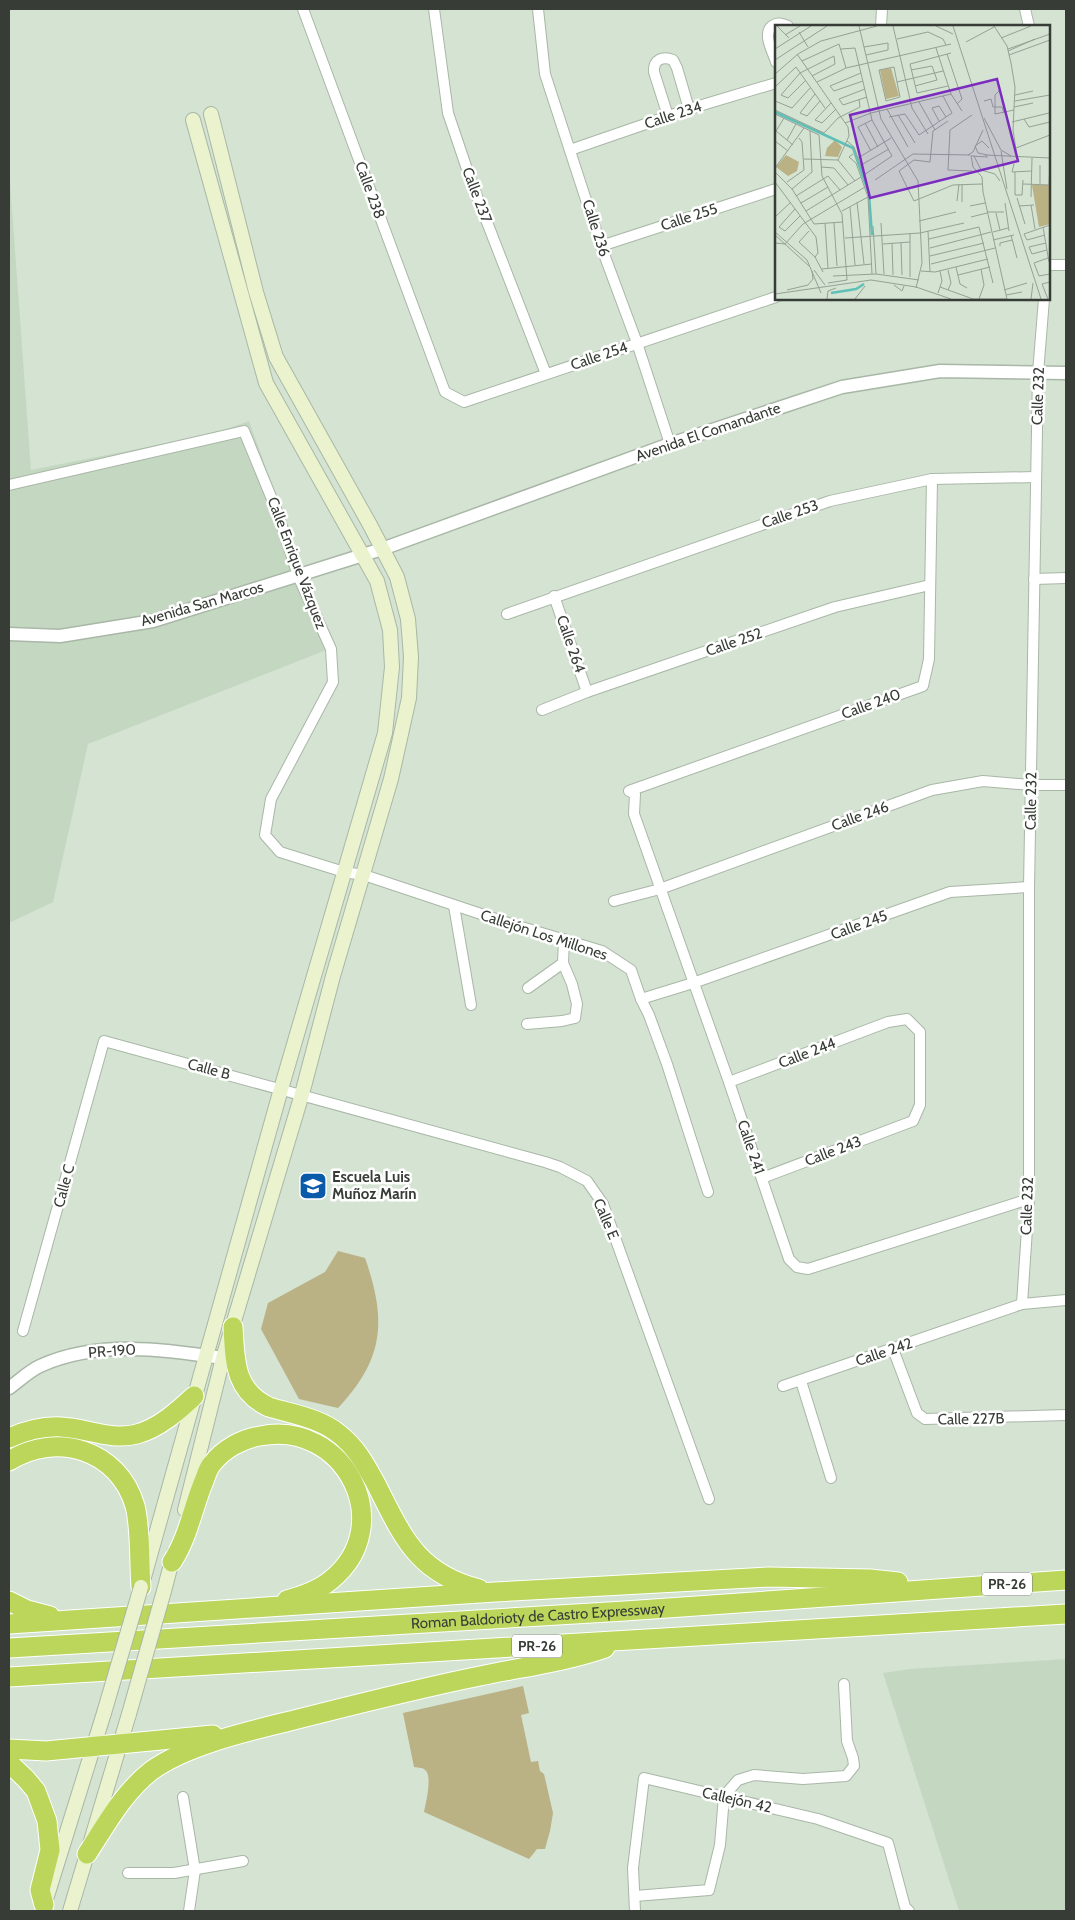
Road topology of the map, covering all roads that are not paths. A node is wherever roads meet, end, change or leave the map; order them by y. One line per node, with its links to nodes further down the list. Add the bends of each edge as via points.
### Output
1 (303, 9): 23 (street, Calle 238)
2 (434, 9): 26 (street, Calle 237, via 448,113)
3 (538, 9): 15 (street, Calle 236, via 545,74)
4 (882, 9): 7 (street)
5 (1025, 9): 8 (street)
6 (786, 25): 9 (street, via 774,24 769,30)
7 (881, 25)
8 (1029, 25)
9 (775, 59)
10 (775, 83): 11 (street, Calle 234)
11 (689, 109): 13 (street, Calle 234); 13 (street, via 673,60 660,58 654,72)
12 (211, 114): 14 (street); 31 (main road, via 256,292 276,357)
13 (668, 116): 15 (street, Calle 234)
14 (193, 120): 32 (main road, via 266,383)
15 (570, 150): 17 (street, Calle 236)
16 (775, 189): 17 (street, Calle 255)
17 (601, 246): 22 (street, Calle 236)
18 (1050, 265): 19 (street)
19 (1066, 265)
20 (775, 297): 22 (street, Calle 254)
21 (1044, 300): 24 (street, Calle 232)
22 (637, 344): 26 (street, Calle 254); 27 (street, Calle 236)
23 (438, 371): 26 (street, Calle 254, via 445,392 464,402)
24 (1038, 373): 25 (street, Avenida El Comandante); 27 (street, Avenida El Comandante, via 940,371 842,387); 28 (street, Calle 232)
25 (1066, 373)
26 (546, 374)
27 (670, 444): 31 (street, Avenida El Comandante)
28 (1036, 478): 29 (street, Calle 253); 35 (street, Calle 232)
29 (932, 479): 36 (street, Calle 240); 37 (street, Calle 253, via 830,501)
30 (9, 486): 33 (street, Calle Enrique Vázquez, via 244,431 278,514)
31 (382, 549): 32 (street, Avenida El Comandante); 46 (main road, via 397,577 408,619 411,657 409,698 391,779)
32 (362, 556): 33 (street, Avenida San Marcos); 45 (main road, via 377,580 390,630 392,667 384,733)
33 (298, 576): 39 (street, Avenida San Marcos, via 152,621 60,636); 45 (street, Calle Enrique Vázquez, via 331,648 333,682 271,799 265,835 280,852)
34 (1066, 578): 35 (street)
35 (1034, 579): 42 (street, Calle 232)
36 (930, 585): 40 (street, Calle 252, via 835,607); 44 (street, Calle 240, via 929,660 923,686 629,791)
37 (554, 596): 38 (street); 40 (street, Calle 264)
38 (507, 614)
39 (9, 634)
40 (587, 692): 41 (street, Calle 252)
41 (542, 710)
42 (1031, 785): 43 (street, Calle 246); 47 (street, Calle 232); 48 (street, Calle 246, via 983,781 932,790)
43 (1066, 785)
44 (634, 794): 48 (street, Calle 241, via 634,814)
45 (344, 872): 46 (street, Callejón Los Millones); 60 (main road)
46 (364, 875): 50 (street, Callejón Los Millones); 61 (main road, via 334,976)
47 (1029, 887): 53 (street, Calle 245, via 950,892); 65 (street, Calle 232)
48 (660, 889): 49 (street, Calle 246); 53 (street, Calle 241)
49 (614, 901)
50 (454, 906): 51 (street, Callejón Los Millones); 56 (street)
51 (564, 939): 52 (street); 55 (street, Callejón Los Millones, via 602,951 631,970)
52 (563, 963): 54 (street); 57 (street, via 577,1004 575,1018)
53 (693, 983): 55 (street, Calle 245); 59 (street, Calle 241)
54 (528, 988)
55 (641, 999): 64 (street, Callejón Los Millones, via 667,1064)
56 (471, 1005)
57 (527, 1024)
58 (104, 1041): 60 (street, Calle B); 69 (street, Calle C)
59 (729, 1082): 62 (street, Calle 244, via 884,1023 907,1018 920,1032 920,1105 913,1121); 63 (street, Calle 241)
60 (280, 1089): 61 (street, Calle B); 71 (main road)
61 (308, 1096): 68 (main road); 81 (street, Calle E, via 552,1164 586,1181 603,1204)
62 (904, 1124): 63 (street, Calle 243)
63 (762, 1178): 65 (street, Calle 241, via 789,1259 798,1267 808,1269)
64 (708, 1192)
65 (1029, 1199): 67 (street, Calle 232)
66 (1066, 1300): 67 (street, Calle 242)
67 (1022, 1304): 70 (street, Calle 242)
68 (233, 1327): 72 (main road); 86 (highway, via 236,1370 255,1400 323,1424 339,1433 365,1462 401,1533 419,1557 454,1581)
69 (24, 1331)
70 (893, 1349): 73 (street, Calle 242); 77 (street, Calle 227B, via 918,1413 925,1419)
71 (205, 1355): 72 (street, PR-190 / PR-190); 75 (street, PR-190 / PR-190, via 126,1348 74,1354 39,1367); 76 (main road)
72 (223, 1358): 82 (main road)
73 (800, 1381): 74 (street, Calle 242); 80 (street)
74 (783, 1386)
75 (9, 1388)
76 (194, 1396): 78 (highway, via 167,1419 139,1434 120,1436 62,1427 44,1428); 84 (main road)
77 (1066, 1415)
78 (9, 1438)
79 (9, 1462): 84 (highway, via 26,1452 56,1446 89,1452 112,1468 130,1492 135,1508)
80 (831, 1478)
81 (709, 1499)
82 (172, 1562): 88 (highway, via 181,1549 211,1464 221,1455 248,1438 266,1435 282,1434 317,1443 342,1464 358,1490 361,1523 353,1552 333,1579 323,1586); 97 (main road, bridge)
83 (1066, 1580): 85 (highway, Roman Baldorioty de Castro Expressway / PR-26)
84 (140, 1587): 98 (main road, bridge)
85 (948, 1587): 86 (highway, via 870,1579 769,1577); 93 (highway, Roman Baldorioty de Castro Expressway / PR-26, via 625,1611)
86 (495, 1592): 88 (highway)
87 (9, 1601): 90 (highway, via 27,1610)
88 (251, 1609): 90 (highway)
89 (1066, 1614): 92 (highway, Roman Baldorioty de Castro Expressway / PR-26)
90 (66, 1620): 91 (highway)
91 (9, 1624)
92 (628, 1640): 94 (highway, Roman Baldorioty de Castro Expressway / PR-26); 96 (highway, via 578,1658 427,1687)
93 (9, 1648)
94 (9, 1677)
95 (844, 1684): 101 (street, via 847,1741 854,1766 846,1776 803,1779 754,1775 738,1780)
96 (246, 1732): 97 (highway); 103 (highway, via 194,1749 152,1771 127,1793)
97 (121, 1744): 98 (highway); 103 (main road)
98 (94, 1746): 99 (highway, via 46,1751); 108 (main road)
99 (9, 1749)
100 (9, 1763): 108 (highway, via 36,1791 47,1821 50,1850 40,1890)
101 (724, 1796): 107 (street, via 720,1845 708,1890); 107 (street, Callejón 42, via 644,1778 632,1868); 112 (street, Callejón 42, via 818,1819 888,1843 905,1907)
102 (183, 1797): 105 (street)
103 (87, 1854): 109 (main road)
104 (243, 1861): 105 (street)
105 (194, 1870): 106 (street); 110 (street)
106 (128, 1873)
107 (635, 1896): 111 (street, Callejón 42)
108 (43, 1908)
109 (70, 1911)
110 (189, 1911)
111 (635, 1911)
112 (909, 1911)

